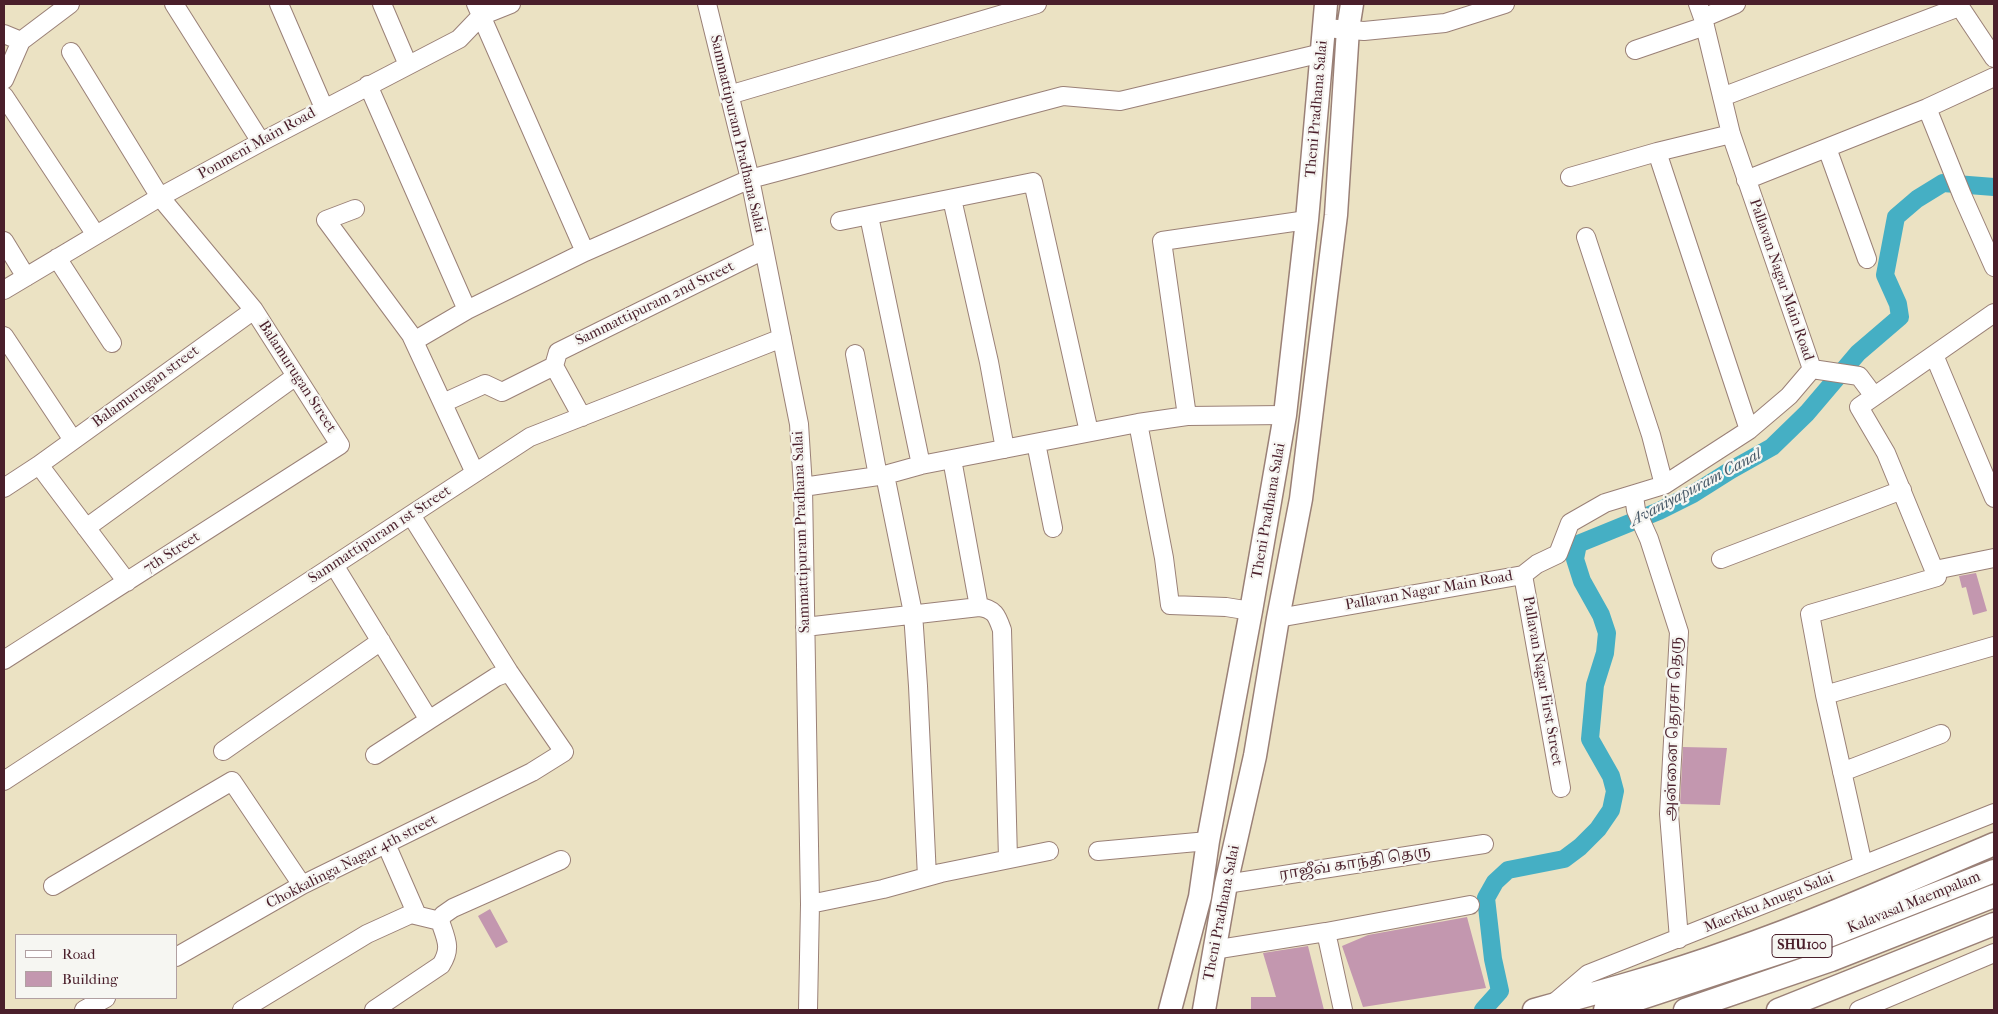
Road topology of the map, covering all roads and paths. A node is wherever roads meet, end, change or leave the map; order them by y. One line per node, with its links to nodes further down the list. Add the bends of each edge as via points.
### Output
1 (70, 4): 17 (street)
2 (174, 4): 32 (street)
3 (279, 4): 29 (street)
4 (382, 4): 22 (street)
5 (512, 4): 12 (street, Ponmeni Main Road)
6 (707, 4): 26 (street, Sammattipuram Pradhana Salai)
7 (1039, 4): 26 (street)
8 (1326, 4): 15 (main road, Theni Pradhana Salai)
9 (1505, 4): 13 (street, via 1445,23 1364,30)
10 (1736, 4): 14 (street)
11 (1958, 5): 21 (street); 28 (street)
12 (479, 10): 22 (street, Ponmeni Main Road, via 459,39); 49 (street)
13 (1350, 13): 15 (street); 102 (main road, Theni Pradhana Salai, via 1336,215 1300,499)
14 (1702, 16): 18 (street); 28 (street, Pallavan Nagar Main Road)
15 (1324, 28): 20 (main road, Theni Pradhana Salai)
16 (4, 34): 17 (street)
17 (22, 41): 24 (street)
18 (1635, 50)
19 (71, 52): 38 (street, Balamurugan street)
20 (1322, 53): 36 (street, via 1120,101 1064,96); 42 (main road, Theni Pradhana Salai)
21 (1994, 58)
22 (408, 65): 25 (street, Ponmeni Main Road)
23 (1994, 77): 30 (street)
24 (4, 80)
25 (368, 85): 29 (street, Ponmeni Main Road); 56 (street)
26 (729, 95): 36 (street, Sammattipuram Pradhana Salai)
27 (4, 96): 44 (street)
28 (1722, 97): 31 (street, Pallavan Nagar Main Road)
29 (324, 108): 32 (street, Ponmeni Main Road)
30 (1926, 108): 33 (street); 46 (street, via 1962,195)
31 (1731, 134): 34 (street); 37 (street, Pallavan Nagar Main Road)
32 (261, 142): 38 (street, Ponmeni Main Road)
33 (1827, 148): 37 (street); 51 (street)
34 (1657, 152): 35 (street); 73 (street)
35 (1570, 177)
36 (750, 178): 48 (street, Sammattipuram Pradhana Salai); 49 (street)
37 (1746, 180): 65 (street, Pallavan Nagar Main Road)
38 (160, 197): 44 (street, Ponmeni Main Road); 55 (street, Balamurugan street)
39 (952, 199): 41 (street); 74 (street, via 1033,182); 78 (street, via 990,362)
40 (356, 209): 60 (street, via 326,220)
41 (869, 216): 43 (street); 81 (street)
42 (1307, 220): 69 (main road, Theni Pradhana Salai); 70 (street, via 1162,241)
43 (840, 222)
44 (96, 235): 50 (street, Ponmeni Main Road)
45 (1586, 237): 84 (street, via 1651,435)
46 (1989, 240): 52 (street)
47 (4, 241): 53 (street)
48 (764, 250): 59 (street, Sammattipuram Pradhana Salai); 64 (street, Sammattipuram 2nd Street, via 558,352)
49 (585, 252): 56 (street)
50 (57, 258): 53 (street, Ponmeni Main Road); 61 (street)
51 (1866, 259)
52 (1994, 267)
53 (26, 277): 54 (street, Ponmeni Main Road)
54 (4, 290)
55 (254, 310): 66 (street, Balamurugan Street); 75 (street, Balamurugan street)
56 (467, 310): 60 (street)
57 (1994, 313): 63 (street)
58 (4, 336): 75 (street)
59 (782, 338): 71 (street, Sammattipuram 1st Street); 85 (street, Sammattipuram Pradhana Salai, via 799,424)
60 (414, 341): 68 (street)
61 (112, 343)
62 (855, 354): 83 (street)
63 (1934, 354): 67 (street); 88 (street)
64 (554, 366): 68 (street, via 502,392 485,384); 71 (street)
65 (1818, 370): 67 (street, via 1859,376); 73 (street, Pallavan Nagar Main Road)
66 (296, 376): 77 (street, Balamurugan Street); 91 (street)
67 (1874, 396): 87 (street, via 1859,407 1886,453)
68 (442, 404): 82 (street)
69 (1285, 415): 70 (street); 100 (main road, Theni Pradhana Salai)
70 (1187, 416): 72 (street)
71 (582, 417): 82 (street, Sammattipuram 1st Street, via 530,437)
72 (1138, 423): 74 (street); 100 (street, via 1170,605)
73 (1749, 430): 84 (street, Pallavan Nagar Main Road)
74 (1089, 432): 76 (street)
75 (73, 440): 80 (street, Balamurugan street)
76 (1036, 443): 78 (street); 92 (street)
77 (340, 445): 98 (street, 7th Street)
78 (1005, 449): 79 (street)
79 (952, 459): 81 (street); 99 (street)
80 (39, 465): 86 (street, Balamurugan street); 91 (street)
81 (920, 465): 83 (street)
82 (475, 473): 90 (street, Sammattipuram 1st Street)
83 (882, 476): 85 (street); 101 (street)
84 (1664, 486): 89 (street, Pallavan Nagar Main Road)
85 (803, 487): 103 (street, Sammattipuram Pradhana Salai)
86 (4, 488)
87 (1902, 490): 94 (street); 96 (street)
88 (1994, 498)
89 (1635, 503): 97 (street, Pallavan Nagar Main Road, via 1605,503 1570,523 1558,554); 138 (street, அன்னை தெரசா தெரு, via 1679,632 1669,814)
90 (411, 515): 95 (street, Sammattipuram 1st Street); 107 (street)
91 (86, 528): 98 (street)
92 (1053, 528)
93 (1994, 558): 96 (street)
94 (1721, 559)
95 (334, 565): 104 (street); 114 (street, Sammattipuram 1st Street)
96 (1935, 570): 108 (street, via 1937,577 1810,614)
97 (1523, 575): 102 (street, Pallavan Nagar Main Road); 115 (street, Pallavan Nagar First Street)
98 (128, 582): 106 (street, 7th Street)
99 (979, 607): 101 (street); 123 (street, via 988,608 996,615 1002,630)
100 (1252, 611): 117 (main road, Theni Pradhana Salai)
101 (913, 613): 103 (street); 127 (street)
102 (1278, 618): 128 (main road, Theni Pradhana Salai, via 1256,756)
103 (805, 627): 132 (street, Sammattipuram Pradhana Salai)
104 (381, 641): 109 (street); 111 (street)
105 (1994, 646): 108 (street)
106 (4, 660)
107 (508, 672): 109 (street); 118 (street, Chokkalinga Nagar 4th street, via 564,752 532,772)
108 (1825, 694): 113 (street)
109 (429, 720): 112 (street)
110 (1941, 734): 113 (street)
111 (222, 751)
112 (375, 755)
113 (1842, 772): 125 (street)
114 (4, 781)
115 (1561, 788)
116 (1994, 813): 125 (street, Maerkku Anugu Salai)
117 (1208, 841): 121 (street); 149 (main road, Theni Pradhana Salai, via 1200,896)
118 (386, 844): 129 (street, Chokkalinga Nagar 4th street); 134 (street)
119 (1484, 844): 128 (street, ராஜீவ் காந்தி தெரு)
120 (1994, 844): 143 (main road, via 1824,916 1731,951 1632,984)
121 (1098, 850)
122 (1049, 851): 123 (street)
123 (1008, 859): 127 (street)
124 (562, 860): 135 (street, via 453,908 443,915)
125 (1863, 865): 138 (street, Maerkku Anugu Salai)
126 (1994, 871): 152 (main road, Kalavasal Maempalam / SHU100, via 1821,939)
127 (927, 877): 132 (street)
128 (1226, 884): 139 (main road, Theni Pradhana Salai)
129 (302, 885): 130 (street, via 232,781); 141 (street, Chokkalinga Nagar 4th street)
130 (52, 886)
131 (1994, 896): 153 (main road, Kalavasal Maempalam / SHU100, via 1831,960)
132 (810, 904): 148 (street, Sammattipuram Pradhana Salai)
133 (1470, 904): 137 (street)
134 (417, 915): 135 (street); 146 (street, via 410,914 367,934)
135 (440, 922): 147 (street, via 448,943 447,956 441,965)
136 (1994, 924): 154 (main road)
137 (1326, 932): 139 (street); 151 (street)
138 (1678, 939): 143 (street, Maerkku Anugu Salai, via 1588,974)
139 (1213, 950): 150 (main road, Theni Pradhana Salai)
140 (1994, 953): 144 (street)
141 (178, 956)
142 (104, 999): 145 (street)
143 (1543, 1008)
144 (1864, 1009)
145 (84, 1010)
146 (242, 1010)
147 (374, 1010)
148 (808, 1010)
149 (1170, 1010)
150 (1204, 1010)
151 (1343, 1010)
152 (1605, 1010)
153 (1685, 1010)
154 (1778, 1010)

